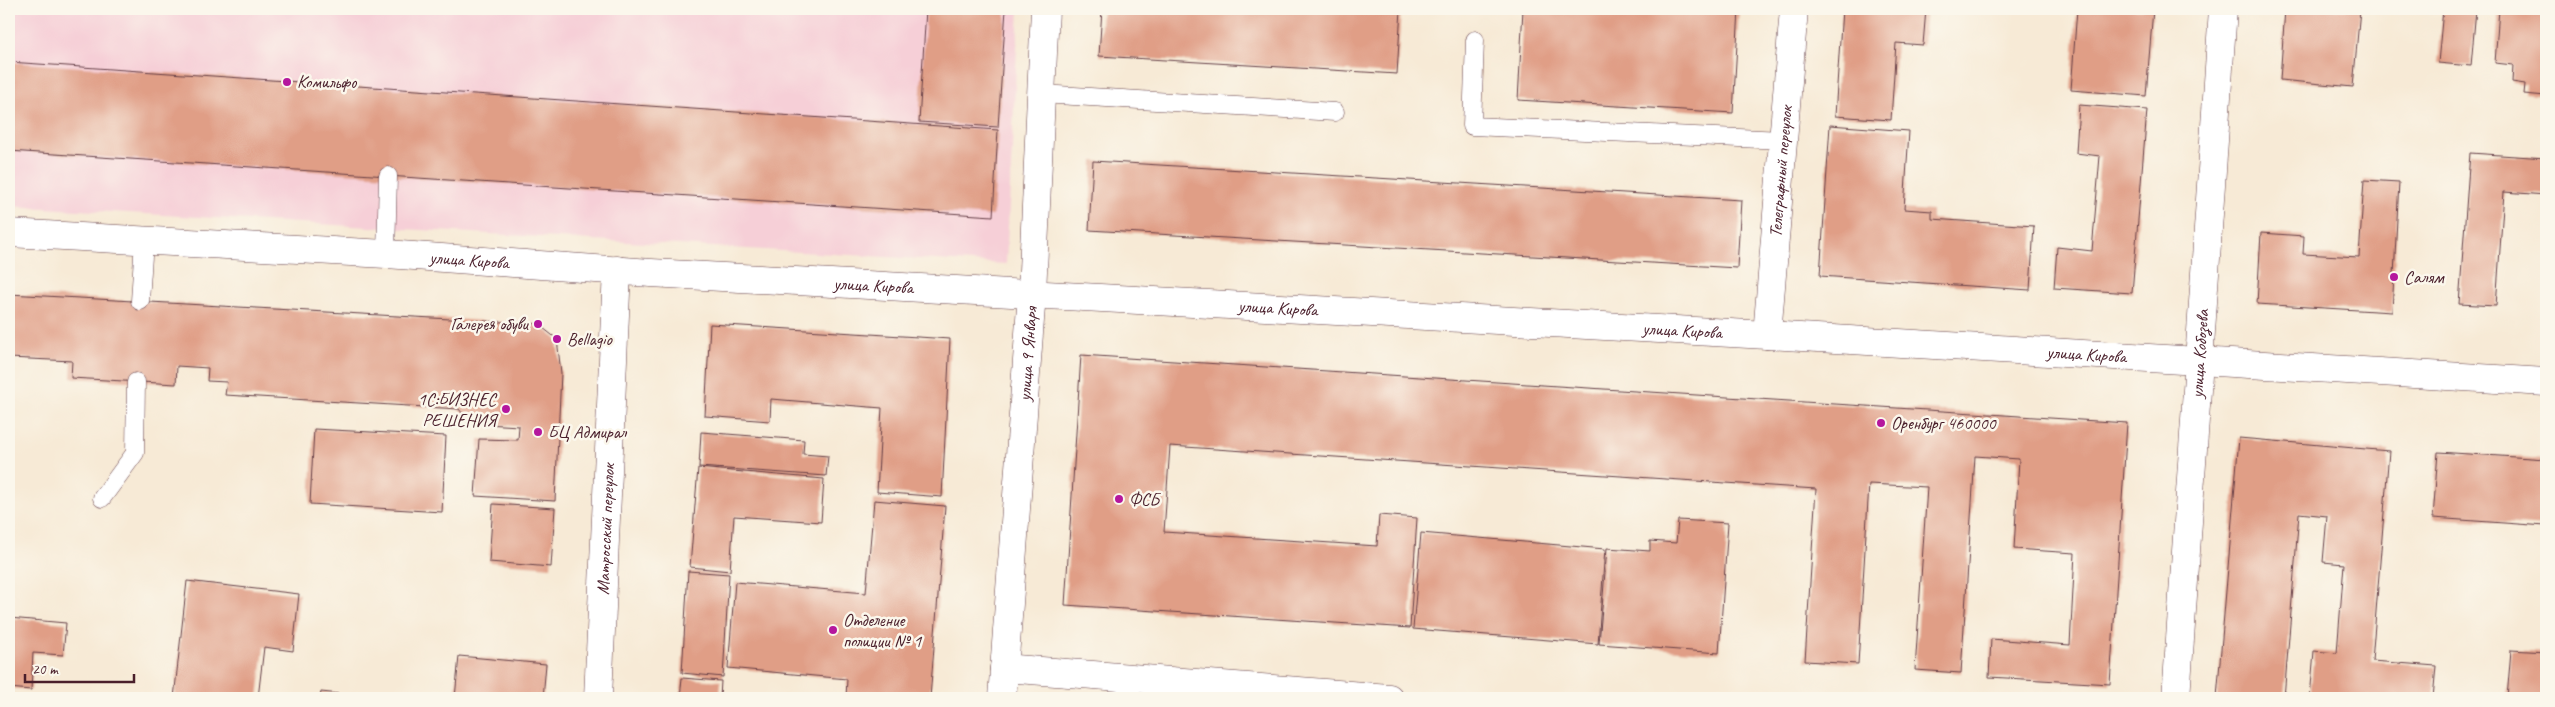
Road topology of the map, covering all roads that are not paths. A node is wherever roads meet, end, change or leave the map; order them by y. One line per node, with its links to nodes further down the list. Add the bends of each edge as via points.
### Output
1 (1044, 9): 5 (main road, улица 9 Января)
2 (1794, 9): 7 (main road, Телеграфный переулок)
3 (2223, 9): 16 (main road, улица Кобозева)
4 (1476, 40): 7 (lane, via 1472,126)
5 (1041, 94): 6 (lane); 13 (main road, улица 9 Января)
6 (1335, 112)
7 (1783, 140): 15 (main road, Телеграфный переулок)
8 (388, 176): 11 (lane)
9 (9, 233): 10 (main road, улица Кирова)
10 (144, 241): 11 (main road, улица Кирова); 14 (lane)
11 (386, 254): 12 (main road, улица Кирова)
12 (617, 270): 13 (main road, улица Кирова); 21 (main road, Матросский переулок)
13 (1032, 293): 15 (main road, улица Кирова); 20 (main road, улица 9 Января)
14 (140, 301)
15 (1767, 335): 16 (main road, улица Кирова)
16 (2199, 360): 18 (main road, улица Кирова); 24 (main road, улица Кобозева)
17 (136, 382): 19 (lane, via 135,453)
18 (2546, 382)
19 (102, 498)
20 (1004, 668): 22 (main road, улица 9 Января); 23 (main road)
21 (598, 698)
22 (1002, 698)
23 (1389, 698)
24 (2176, 698)

